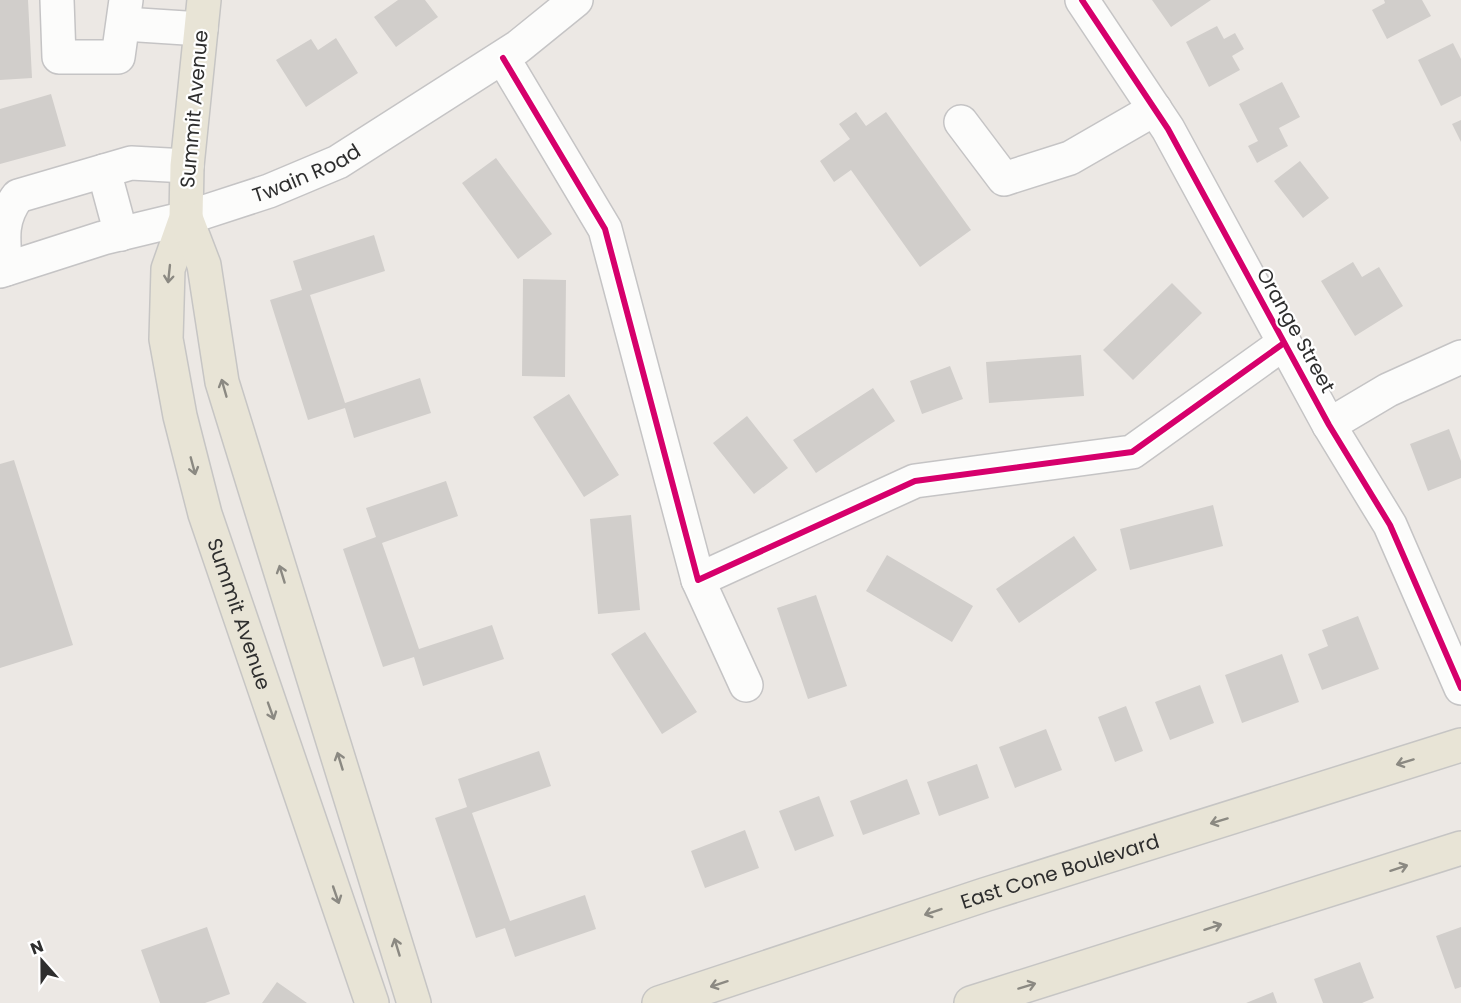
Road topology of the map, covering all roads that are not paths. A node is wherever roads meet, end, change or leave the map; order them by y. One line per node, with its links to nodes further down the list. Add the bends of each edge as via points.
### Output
1 (57, 0): 4 (street, via 58,57 118,57)
2 (576, 0): 6 (street, Twain Road)
3 (1082, 0): 7 (street, Orange Street)
4 (125, 12): 5 (street)
5 (203, 14): 9 (main road, Summit Avenue)
6 (503, 58): 11 (street, Twain Road, via 339,162 269,191); 17 (street, via 605,229)
7 (1155, 109): 8 (street, via 1070,158 1004,180); 14 (street, Orange Street)
8 (961, 122)
9 (187, 166): 10 (street, via 131,163); 11 (main road, Summit Avenue)
10 (104, 171): 12 (street); 13 (street, via 18,196 6,209 2,227)
11 (186, 218): 12 (street, Twain Road); 22 (main road, Summit Avenue, one-way to 22, via 168,269 166,339 180,416 205,514); 23 (main road, Summit Avenue, one-way to 11, via 222,382 204,265)
12 (121, 234): 13 (street, Twain Road)
13 (3, 270)
14 (1284, 343): 16 (street, Orange Street); 17 (street, via 1132,452 915,481)
15 (1461, 357): 16 (street, via 1388,390)
16 (1329, 425): 19 (street, Orange Street, via 1390,525)
17 (698, 579): 18 (street)
18 (746, 685)
19 (1461, 688)
20 (1461, 745): 24 (main road, East Cone Boulevard, one-way to 24, via 984,895)
21 (1461, 848): 25 (main road, one-way to 21)
22 (372, 1003)
23 (414, 1003)
24 (659, 1003)
25 (971, 1003)

